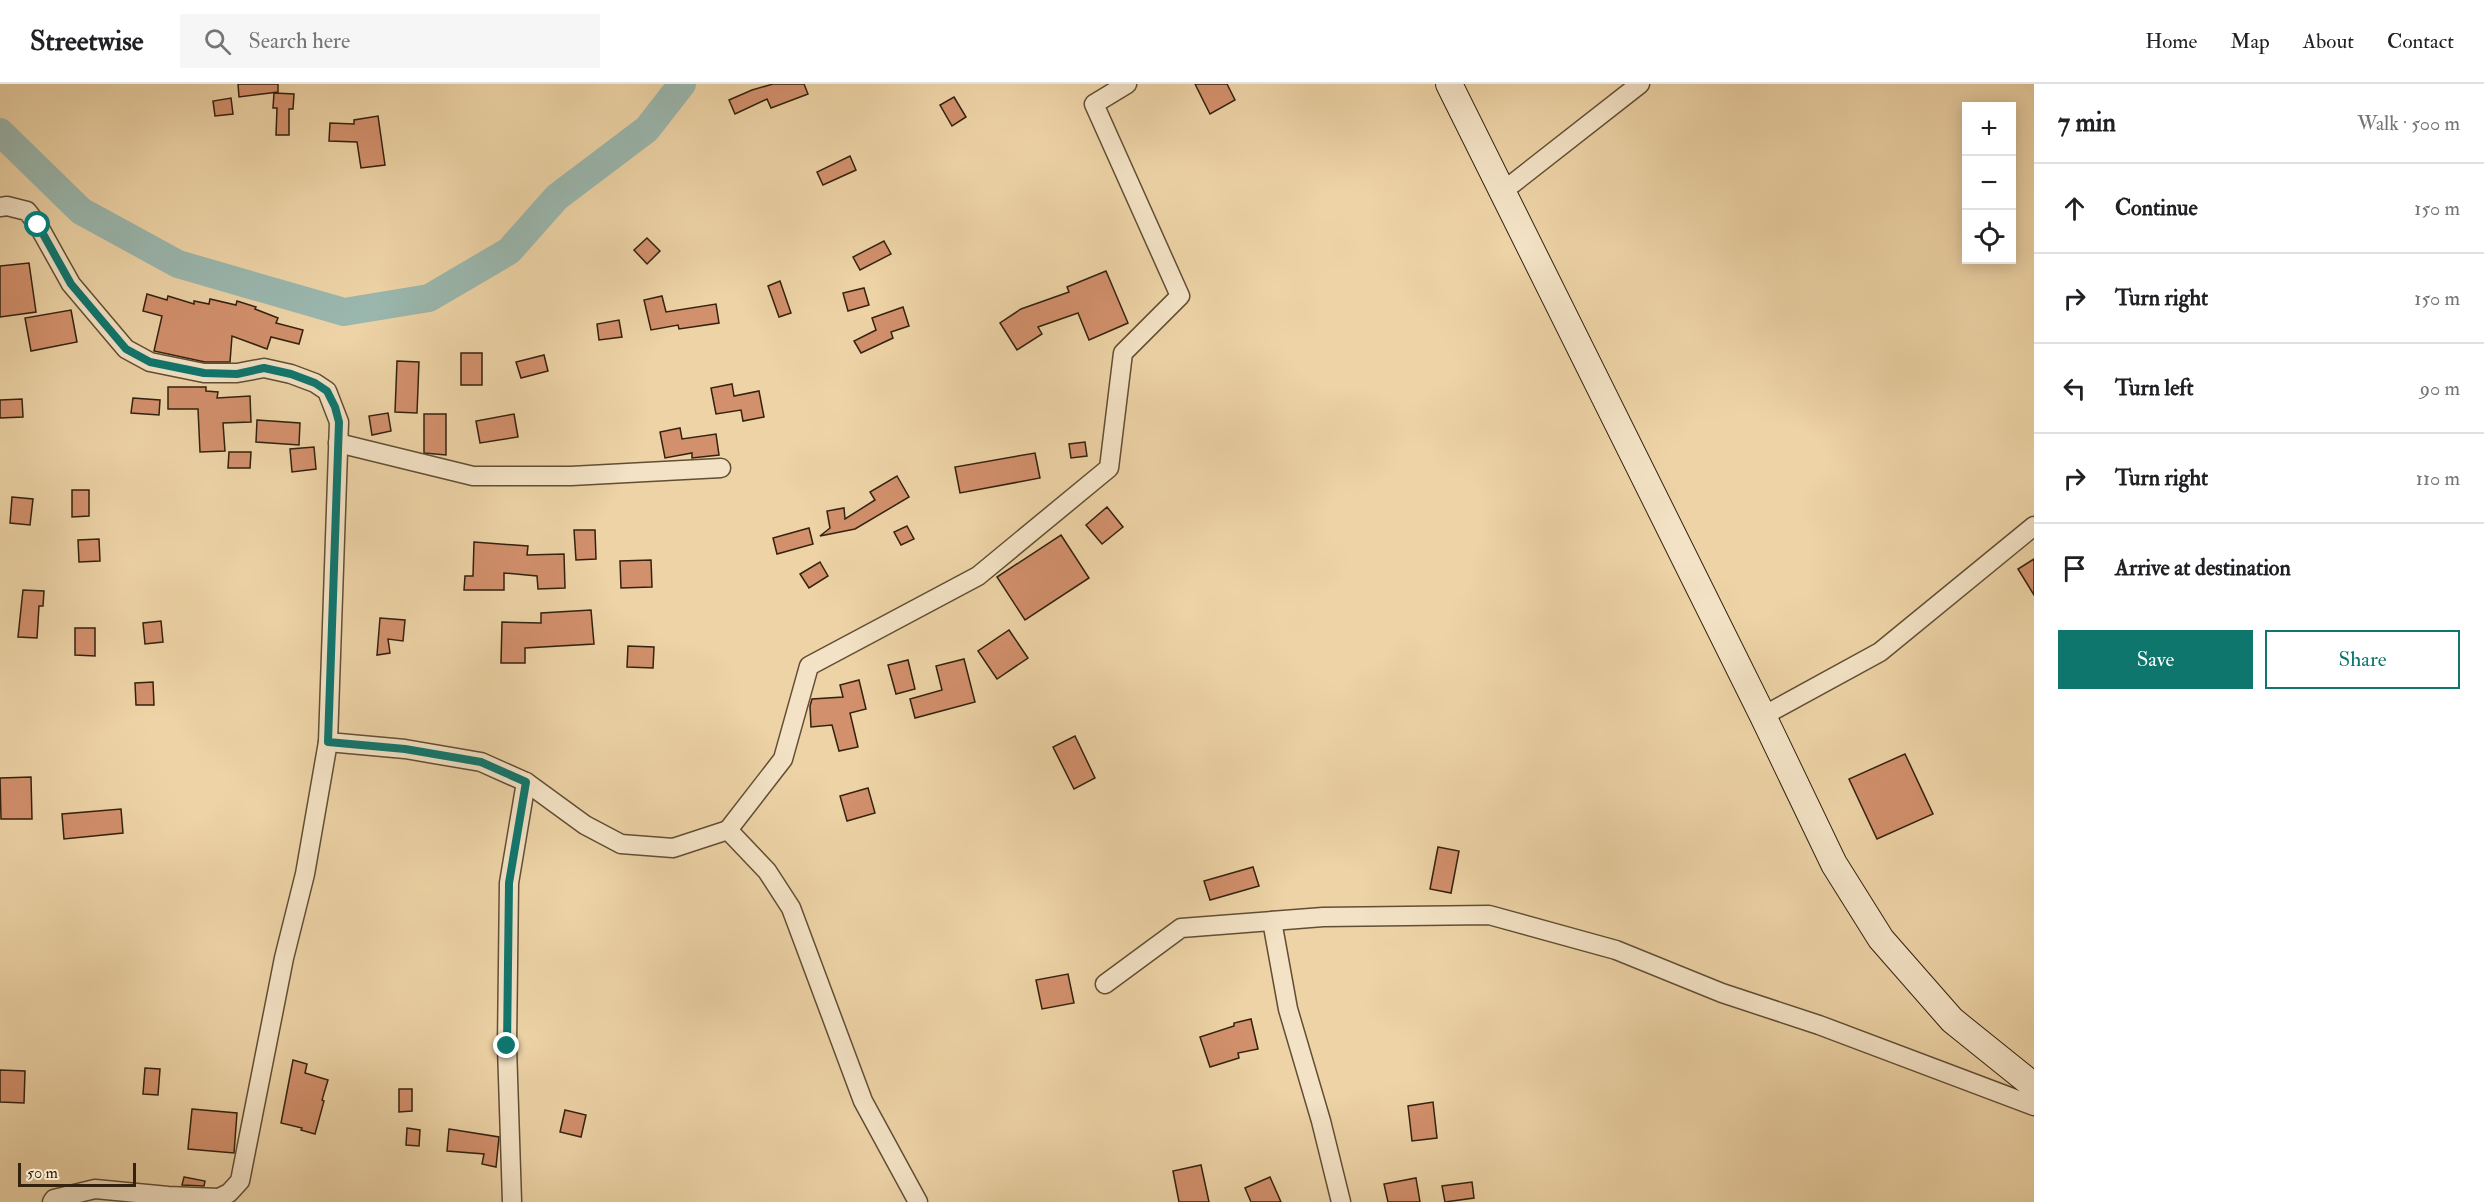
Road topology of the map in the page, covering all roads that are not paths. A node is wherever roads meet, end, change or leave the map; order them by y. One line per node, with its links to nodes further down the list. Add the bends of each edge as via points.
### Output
1 (1128, 84): 12 (street, via 1094,104 1180,296 1123,353 1109,468 978,576 809,666 783,759)
2 (1449, 84): 4 (street)
3 (1640, 84): 4 (street)
4 (1502, 192): 9 (street)
5 (0, 207): 6 (street, via 27,211 71,284 126,349 150,362 204,373 237,374 264,368 315,383 327,391 335,407)
6 (338, 443): 7 (street, via 473,476 639,474); 10 (street)
7 (721, 468)
8 (2034, 526): 9 (street, via 1880,652)
9 (1763, 716): 15 (street, via 1833,864 1881,939 1952,1020)
10 (328, 742): 11 (street, via 405,749 481,762); 17 (street, via 303,884 284,958 240,1181 219,1198 95,1189)
11 (526, 782): 12 (street, via 585,825 621,844 673,848); 18 (street, via 509,883 507,1046)
12 (728, 830): 19 (street, via 767,871 791,908 863,1101)
13 (1272, 921): 14 (street, via 1181,928); 16 (street, via 1489,915 1616,950 1722,993); 20 (street, via 1287,1010)
14 (1105, 984)
15 (2034, 1086)
16 (2034, 1106)
17 (52, 1202)
18 (512, 1202)
19 (918, 1202)
20 (1341, 1202)

